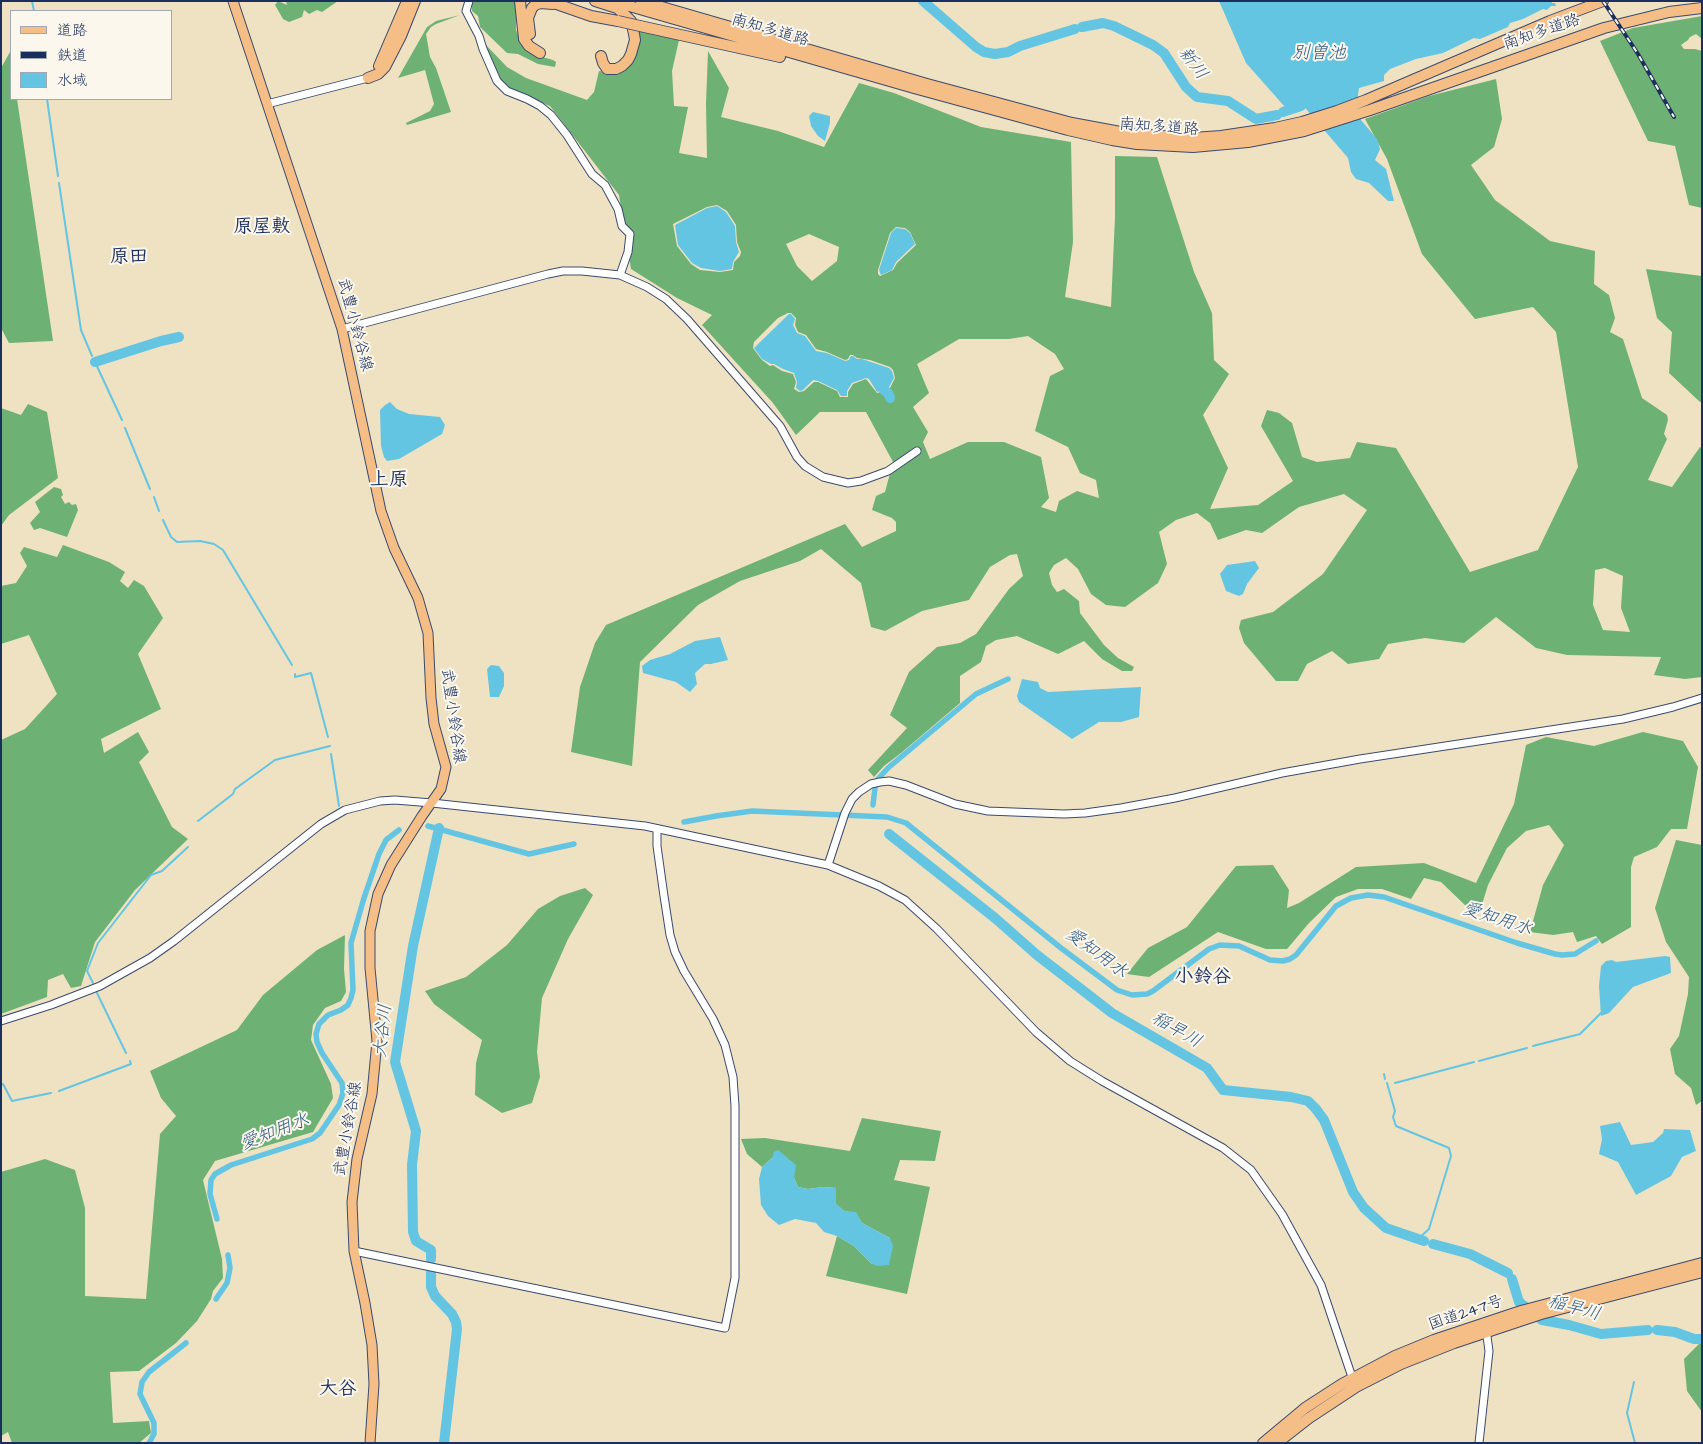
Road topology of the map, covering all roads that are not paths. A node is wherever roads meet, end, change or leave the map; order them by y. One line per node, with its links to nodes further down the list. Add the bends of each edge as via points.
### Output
1 (233, 1): 17 (main road, 武豊小鈴谷線)
2 (407, 1): 16 (highway, via 378,67)
3 (415, 1): 16 (highway, via 386,68)
4 (469, 1): 20 (street, via 466,11 497,81 507,92 527,99 551,115 592,174 605,185 622,226 630,234)
5 (520, 1): 13 (highway, via 524,39)
6 (595, 1): 14 (highway, via 617,8 624,14 631,21 635,40 631,54 616,69 607,69)
7 (612, 1): 15 (highway, 南知多道路)
8 (642, 1): 19 (highway, 南知多道路, via 926,84 1106,130 1193,138)
9 (1603, 1): 18 (highway, 南知多道路, via 1550,21)
10 (551, 2): 12 (highway, via 532,8 528,18); 15 (highway, bridge, via 591,16)
11 (1702, 8): 18 (highway, 南知多道路, via 1610,26)
12 (530, 34)
13 (540, 53)
14 (601, 56)
15 (840, 67): 19 (highway, 南知多道路, via 1068,130 1137,144 1222,145 1248,142)
16 (368, 78): 17 (street)
17 (266, 104): 21 (main road, 武豊小鈴谷線)
18 (1368, 105): 19 (highway, 南知多道路)
19 (1303, 126)
20 (620, 275): 21 (street, via 563,271); 22 (street, via 666,299 688,319 774,419 797,457 823,477 861,481 888,471)
21 (342, 329): 24 (main road, 武豊小鈴谷線, via 381,510 394,548 418,598 428,633 434,724 446,767 441,789)
22 (917, 451)
23 (1702, 698): 26 (street, via 1623,720 1360,759 1122,808 1064,814 988,811 955,804 889,781 871,784 852,798)
24 (432, 802): 25 (street); 27 (street, via 380,801 345,810 320,824 150,958 100,986); 28 (main road, 武豊小鈴谷線, via 391,865 378,894 373,916 369,943 377,1041 372,1094 352,1202)
25 (657, 830): 26 (street); 28 (street, via 656,846 670,935 684,971 725,1045 733,1077 734,1278 725,1328)
26 (828, 866): 33 (street, via 904,900 937,929 1036,1032 1070,1060 1223,1148 1251,1170 1282,1214 1321,1285)
27 (1, 1021)
28 (354, 1251): 34 (main road, 武豊小鈴谷線, via 372,1345 374,1384)
29 (1702, 1263): 31 (highway, 国道247号)
30 (1702, 1272): 31 (highway, 国道247号)
31 (1536, 1313): 32 (highway, 国道247号); 32 (highway, 国道247号, via 1521,1312)
32 (1486, 1327): 33 (highway, 国道247号, via 1434,1340 1395,1356); 37 (street, via 1490,1351)
33 (1354, 1382): 35 (highway, 国道247号, via 1305,1408); 36 (highway, 国道247号)
34 (370, 1443)
35 (1263, 1443)
36 (1277, 1443)
37 (1479, 1443)

